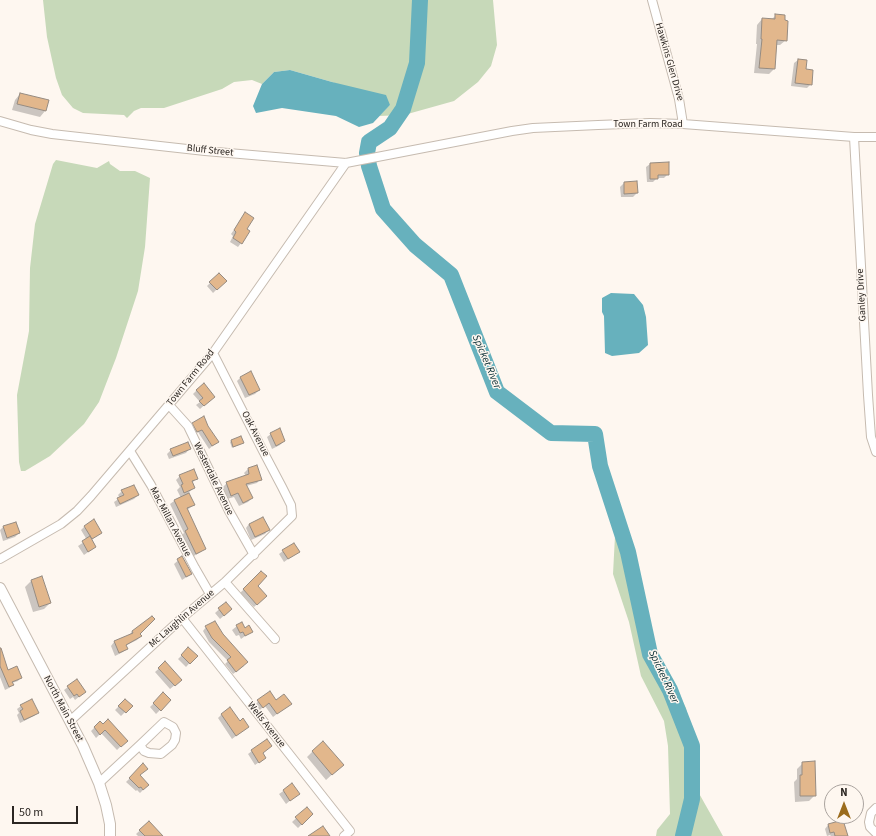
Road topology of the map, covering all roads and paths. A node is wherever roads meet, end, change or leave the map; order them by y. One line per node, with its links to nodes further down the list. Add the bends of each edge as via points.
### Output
1 (652, 0): 3 (street, Hawkins Glen Drive, via 680,99)
2 (0, 121): 7 (street, Bluff Street, via 52,134)
3 (684, 124): 4 (street, Town Farm Road); 6 (street, Town Farm Road, via 532,128)
4 (854, 137): 5 (street, Town Farm Road); 11 (street, Ganley Drive, via 868,395 871,437)
5 (876, 137)
6 (421, 149): 7 (street, Bluff Street)
7 (346, 163): 8 (street, Town Farm Road)
8 (212, 353): 9 (street, Town Farm Road); 12 (street, Oak Avenue, via 291,505)
9 (170, 405): 10 (street, Town Farm Road); 13 (street, Westerdale Avenue, via 188,426 229,511)
10 (130, 450): 14 (street, Town Farm Road, via 69,518); 17 (street, Mac Millan Avenue)
11 (876, 452)
12 (292, 516): 13 (street, Mc Laughlin Avenue)
13 (254, 555): 15 (street, Mc Laughlin Avenue)
14 (0, 559)
15 (225, 582): 17 (street, Mc Laughlin Avenue); 19 (street)
16 (0, 588): 20 (street, North Main Street)
17 (210, 594): 18 (street, Mc Laughlin Avenue)
18 (182, 618): 20 (street, Mc Laughlin Avenue); 25 (street, Wells Avenue)
19 (275, 639)
20 (70, 721): 22 (street, North Main Street)
21 (140, 745): 21 (street, via 164,722 173,727 176,733 172,745 161,754 144,751); 22 (street)
22 (99, 783): 26 (street, North Main Street, via 110,824)
23 (876, 808): 24 (street, via 871,812 869,822)
24 (876, 833)
25 (347, 834)
26 (110, 836)

